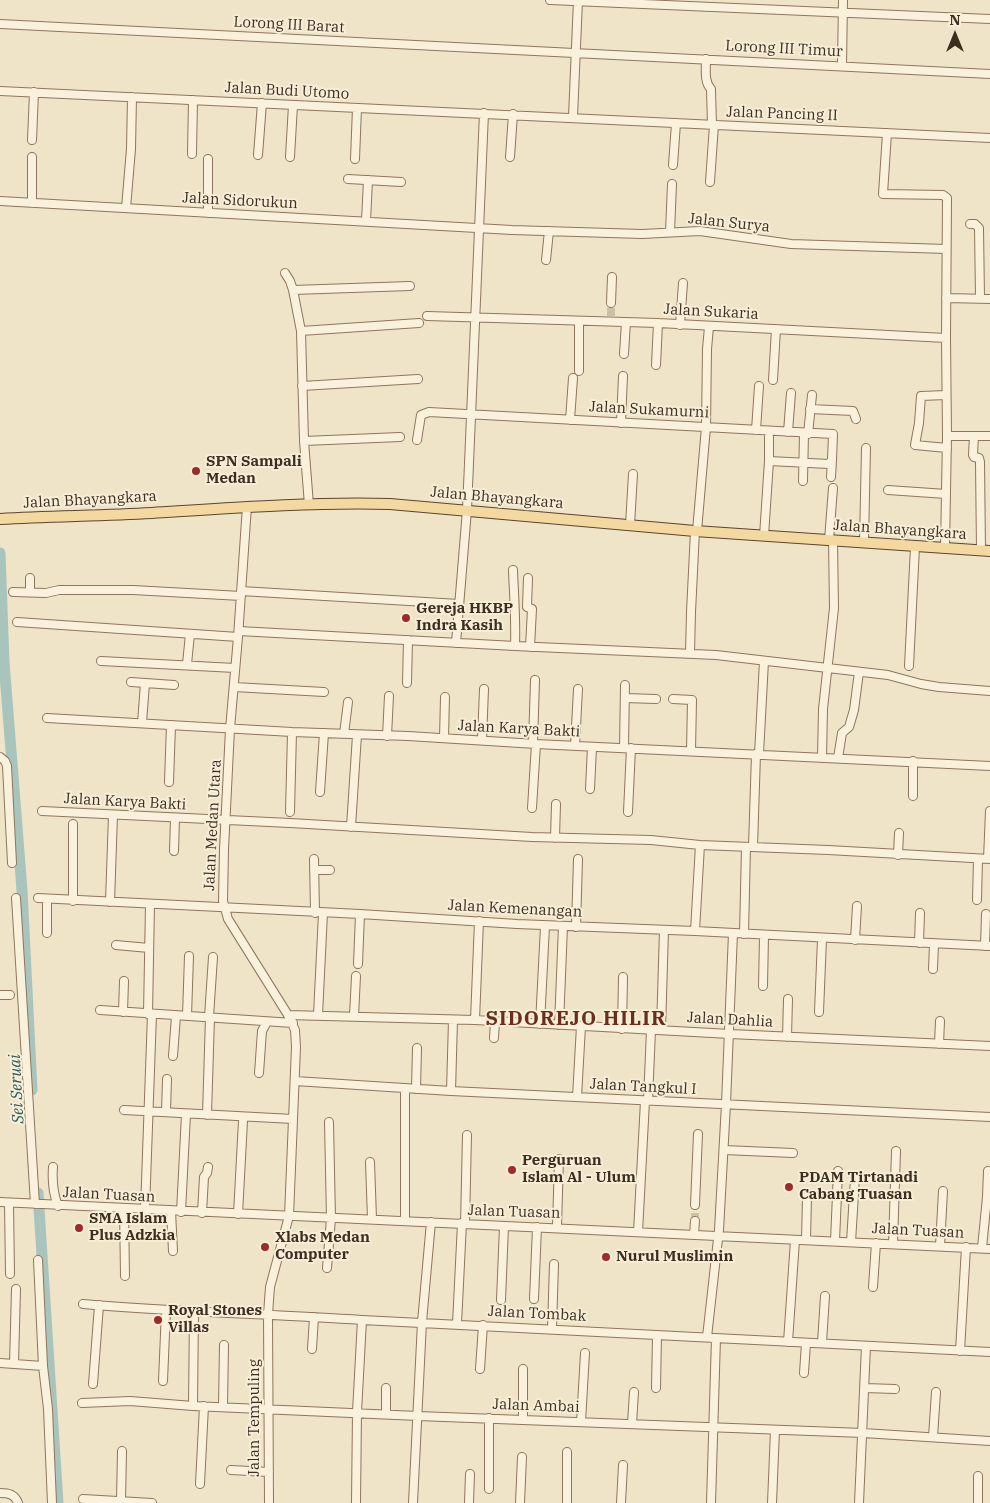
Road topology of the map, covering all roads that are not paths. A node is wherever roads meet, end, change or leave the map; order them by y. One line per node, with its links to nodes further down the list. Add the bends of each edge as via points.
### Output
1 (550, 0): 3 (street)
2 (843, 0): 4 (street)
3 (578, 1): 4 (street); 7 (street)
4 (843, 12): 5 (street); 9 (street)
5 (990, 19)
6 (0, 24): 7 (street, Lorong III Barat)
7 (576, 53): 8 (street, Lorong III Timur); 20 (street)
8 (706, 59): 9 (street, Lorong III Timur); 22 (street)
9 (842, 66): 10 (street, Lorong III Timur)
10 (990, 74)
11 (0, 91): 12 (street, Jalan Budi Utomo)
12 (34, 92): 13 (street, Jalan Budi Utomo); 25 (street)
13 (132, 97): 14 (street, Jalan Budi Utomo); 41 (street)
14 (193, 100): 15 (street, Jalan Budi Utomo); 26 (street)
15 (262, 103): 16 (street, Jalan Budi Utomo); 27 (street)
16 (293, 105): 17 (street, Jalan Budi Utomo); 29 (street)
17 (357, 108): 18 (street, Jalan Budi Utomo); 32 (street)
18 (484, 113): 19 (street, Jalan Budi Utomo); 45 (street)
19 (513, 114): 20 (street, Jalan Budi Utomo); 30 (street)
20 (573, 117): 21 (street, Jalan Pancing II)
21 (676, 123): 22 (street, Jalan Pancing II); 33 (street)
22 (713, 125): 23 (street, Jalan Pancing II); 37 (street)
23 (887, 133): 24 (street, Jalan Pancing II); 48 (street, via 883,194 946,197)
24 (990, 138)
25 (32, 140)
26 (192, 154)
27 (258, 155)
28 (32, 157): 40 (street)
29 (290, 157)
30 (510, 157)
31 (208, 159): 42 (street)
32 (355, 159)
33 (673, 165)
34 (348, 179): 35 (street)
35 (368, 180): 36 (street); 43 (street)
36 (401, 182)
37 (710, 182)
38 (672, 184): 47 (street)
39 (1, 200): 40 (street, Jalan Sidorukun)
40 (32, 203): 41 (street, Jalan Sidorukun)
41 (126, 208): 42 (street, Jalan Sidorukun)
42 (208, 213): 43 (street, Jalan Sidorukun)
43 (366, 221): 45 (street, Jalan Sidorukun)
44 (970, 224): 56 (street, via 980,228)
45 (478, 228): 46 (street, Jalan Surya); 60 (street)
46 (549, 231): 47 (street, Jalan Surya); 49 (street)
47 (670, 232): 48 (street, Jalan Surya, via 700,232 791,244)
48 (946, 249): 55 (street)
49 (546, 260)
50 (284, 274): 54 (street)
51 (612, 277): 58 (street)
52 (683, 283): 65 (street)
53 (410, 286): 54 (street)
54 (293, 290): 68 (street)
55 (946, 298): 56 (street); 69 (street)
56 (980, 298): 57 (street)
57 (990, 299)
58 (611, 303)
59 (427, 316): 60 (street, Jalan Sukaria)
60 (474, 317): 61 (street, Jalan Sukaria); 83 (street)
61 (579, 321): 63 (street, Jalan Sukaria, via 611,319); 72 (street)
62 (419, 322): 68 (street)
63 (626, 322): 64 (street, Jalan Sukaria); 70 (street)
64 (658, 323): 65 (street, Jalan Sukaria); 71 (street)
65 (680, 325): 66 (street, Jalan Sukaria)
66 (709, 327): 67 (street, Jalan Sukaria); 87 (street)
67 (776, 329): 69 (street, Jalan Sukaria); 76 (street)
68 (301, 331): 77 (street)
69 (946, 338): 81 (street)
70 (624, 354)
71 (656, 366)
72 (579, 370)
73 (622, 376): 86 (street)
74 (574, 378): 85 (street)
75 (418, 379): 77 (street)
76 (773, 380)
77 (302, 386): 97 (street)
78 (759, 386): 88 (street)
79 (791, 393): 89 (street)
80 (812, 395): 82 (street)
81 (946, 396): 91 (street); 99 (street, via 921,396 915,445)
82 (810, 409): 84 (street, via 853,411); 90 (street)
83 (471, 416): 85 (street, Jalan Sukamurni); 96 (street, Jalan Sukamurni, via 424,413 420,418); 111 (street)
84 (856, 419)
85 (570, 420): 86 (street, Jalan Sukamurni)
86 (621, 423): 87 (street, Jalan Sukamurni)
87 (706, 427): 88 (street, Jalan Sukamurni); 114 (street)
88 (756, 430): 89 (street, Jalan Sukamurni)
89 (788, 432): 90 (street, Jalan Sukamurni)
90 (806, 433): 100 (street, Jalan Sukamurni, via 833,434); 102 (street)
91 (947, 436): 92 (street); 99 (street)
92 (974, 436): 93 (street); 120 (street, via 973,454 980,462)
93 (990, 436)
94 (400, 437): 97 (street)
95 (769, 437): 101 (street)
96 (417, 440)
97 (304, 441): 109 (street)
98 (866, 448): 117 (street)
99 (947, 448): 108 (street)
100 (832, 460): 102 (street, via 829,464); 104 (street)
101 (769, 461): 102 (street); 115 (street)
102 (804, 462): 105 (street)
103 (633, 474): 113 (street)
104 (831, 477)
105 (803, 481)
106 (833, 488): 116 (street)
107 (888, 490): 108 (street)
108 (946, 494): 119 (street)
109 (309, 504): 110 (main road, Jalan Bhayangkara); 111 (main road, Jalan Bhayangkara, via 390,504)
110 (247, 506): 112 (main road, Jalan Bhayangkara); 126 (street, Jalan Medan Utara)
111 (467, 510): 113 (main road, Jalan Bhayangkara); 127 (street)
112 (0, 520)
113 (630, 525): 114 (main road, Jalan Bhayangkara)
114 (696, 531): 115 (main road, Jalan Bhayangkara); 135 (street)
115 (764, 536): 116 (main road, Jalan Bhayangkara)
116 (831, 540): 117 (main road, Jalan Bhayangkara); 141 (street, via 834,608)
117 (864, 542): 118 (main road, Jalan Bhayangkara)
118 (915, 546): 119 (main road, Jalan Bhayangkara); 139 (street)
119 (945, 548): 120 (main road, Jalan Bhayangkara)
120 (985, 551)
121 (513, 570): 133 (street)
122 (30, 578): 125 (street)
123 (528, 578): 134 (street, via 527,607 532,609)
124 (13, 592): 125 (street)
125 (30, 592): 126 (street, via 133,590)
126 (241, 594): 127 (street); 130 (street, Jalan Medan Utara)
127 (459, 604): 132 (street)
128 (17, 622): 129 (street)
129 (190, 634): 130 (street); 138 (street)
130 (238, 634): 131 (street); 140 (street, Jalan Medan Utara)
131 (408, 640): 132 (street); 145 (street)
132 (456, 643): 133 (street)
133 (515, 646): 134 (street)
134 (530, 647): 135 (street)
135 (690, 653): 137 (street)
136 (101, 661): 138 (street)
137 (764, 661): 141 (street); 176 (street)
138 (187, 664): 140 (street)
139 (909, 666)
140 (236, 668): 149 (street, Jalan Medan Utara)
141 (827, 669): 142 (street); 178 (street)
142 (859, 672): 152 (street, via 892,675 930,686); 179 (street, via 854,710 848,728 842,733)
143 (535, 680): 171 (street)
144 (131, 682): 146 (street)
145 (407, 683)
146 (145, 684): 147 (street); 161 (street)
147 (174, 685)
148 (625, 685): 156 (street)
149 (234, 687): 153 (street); 163 (street, Jalan Medan Utara)
150 (484, 689): 170 (street)
151 (578, 689): 172 (street)
152 (990, 690)
153 (324, 692)
154 (389, 696): 168 (street)
155 (445, 697): 169 (street)
156 (625, 698): 157 (street); 174 (street)
157 (656, 699)
158 (673, 699): 175 (street, via 692,700)
159 (348, 702): 166 (street)
160 (47, 718): 161 (street, Jalan Karya Bakti)
161 (142, 723): 162 (street, Jalan Karya Bakti)
162 (171, 725): 163 (street, Jalan Karya Bakti); 182 (street)
163 (230, 729): 164 (street, Jalan Karya Bakti); 194 (street, Jalan Medan Utara)
164 (292, 732): 165 (street, Jalan Karya Bakti); 190 (street)
165 (324, 734): 166 (street, Jalan Karya Bakti); 184 (street)
166 (344, 734): 167 (street, Jalan Karya Bakti)
167 (357, 735): 168 (street, Jalan Karya Bakti); 196 (street)
168 (387, 736): 169 (street, Jalan Karya Bakti)
169 (444, 738): 170 (street, Jalan Karya Bakti)
170 (482, 740): 171 (street, Jalan Karya Bakti)
171 (535, 744): 172 (street, Jalan Karya Bakti); 187 (street)
172 (575, 746): 173 (street, Jalan Karya Bakti)
173 (592, 746): 174 (street, Jalan Karya Bakti); 183 (street)
174 (628, 748): 175 (street, Jalan Karya Bakti); 191 (street)
175 (691, 751): 176 (street, Jalan Karya Bakti)
176 (757, 754): 178 (street, Jalan Karya Bakti); 200 (street)
177 (0, 757): 207 (street, via 7,766)
178 (822, 758): 179 (street, Jalan Karya Bakti)
179 (838, 758): 180 (street, Jalan Karya Bakti)
180 (913, 761): 181 (street, Jalan Karya Bakti); 185 (street)
181 (990, 766)
182 (169, 782)
183 (590, 788)
184 (320, 792)
185 (913, 796)
186 (556, 804): 198 (street)
187 (532, 808)
188 (42, 811): 192 (street, Jalan Karya Bakti)
189 (990, 811): 206 (street)
190 (290, 812)
191 (628, 812)
192 (113, 815): 193 (street, Jalan Karya Bakti); 215 (street)
193 (175, 818): 194 (street, Jalan Karya Bakti); 201 (street)
194 (226, 821): 196 (street, Jalan Karya Bakti); 218 (street, Jalan Medan Utara)
195 (75, 826): 214 (street)
196 (351, 827): 198 (street, Jalan Karya Bakti)
197 (899, 833): 202 (street)
198 (555, 838): 199 (street, Jalan Karya Bakti, via 651,840)
199 (700, 845): 200 (street, Jalan Karya Bakti); 228 (street)
200 (749, 847): 202 (street, Jalan Karya Bakti); 231 (street)
201 (174, 851)
202 (898, 855): 205 (street, Jalan Karya Bakti)
203 (578, 858): 226 (street)
204 (314, 859): 208 (street)
205 (978, 859): 206 (street, Jalan Karya Bakti); 213 (street)
206 (989, 859)
207 (12, 863)
208 (314, 870): 209 (street); 219 (street)
209 (330, 870)
210 (16, 898): 315 (street)
211 (38, 898): 212 (street, Jalan Kemenangan)
212 (47, 899): 214 (street, Jalan Kemenangan); 229 (street)
213 (977, 900)
214 (76, 901): 215 (street, Jalan Kemenangan)
215 (110, 902): 216 (street, Jalan Kemenangan)
216 (150, 904): 218 (street, Jalan Kemenangan); 239 (street)
217 (857, 906): 234 (street)
218 (224, 907): 219 (street, Jalan Kemenangan); 255 (street, Jalan Medan Utara, via 228,919)
219 (319, 913): 221 (street, Jalan Kemenangan); 256 (street)
220 (920, 913): 235 (street)
221 (360, 914): 223 (street, Jalan Kemenangan); 242 (street)
222 (986, 914): 238 (street)
223 (479, 921): 224 (street, Jalan Kemenangan); 262 (street)
224 (545, 926): 225 (street, Jalan Kemenangan); 267 (street)
225 (563, 926): 226 (street, Jalan Kemenangan); 268 (street)
226 (576, 927): 227 (street, Jalan Kemenangan)
227 (664, 930): 228 (street, Jalan Kemenangan); 272 (street)
228 (695, 931): 230 (street, Jalan Kemenangan)
229 (47, 933)
230 (733, 933): 231 (street, Jalan Kemenangan); 273 (street)
231 (744, 934): 232 (street, Jalan Kemenangan)
232 (764, 936): 233 (street, Jalan Kemenangan); 247 (street)
233 (822, 939): 234 (street, Jalan Kemenangan); 253 (street)
234 (855, 940): 235 (street, Jalan Kemenangan)
235 (919, 943): 236 (street, Jalan Kemenangan)
236 (934, 944): 238 (street, Jalan Kemenangan); 243 (street)
237 (116, 945): 239 (street)
238 (987, 946)
239 (149, 948): 254 (street)
240 (189, 956): 258 (street)
241 (213, 957): 260 (street)
242 (358, 964)
243 (934, 969)
244 (356, 976): 259 (street)
245 (623, 977): 270 (street)
246 (124, 981): 252 (street)
247 (762, 986)
248 (0, 995): 249 (street)
249 (10, 995)
250 (788, 999): 274 (street)
251 (100, 1010): 252 (street)
252 (123, 1012): 254 (street)
253 (819, 1012)
254 (150, 1014): 257 (street); 290 (street)
255 (288, 1015): 256 (street, Jalan Dahlia); 266 (street, Jalan Medan Utara)
256 (318, 1015): 259 (street, Jalan Dahlia)
257 (176, 1016): 258 (street); 279 (street)
258 (187, 1016): 260 (street)
259 (354, 1016): 261 (street, Jalan Dahlia)
260 (209, 1017): 264 (street); 293 (street)
261 (453, 1020): 262 (street, Jalan Dahlia); 285 (street)
262 (475, 1020): 265 (street, Jalan Dahlia)
263 (940, 1021): 276 (street)
264 (267, 1022): 266 (street); 280 (street, via 262,1030)
265 (495, 1022): 267 (street, Jalan Dahlia); 275 (street)
266 (292, 1024): 282 (street, Jalan Medan Utara, via 296,1038)
267 (540, 1024): 268 (street, Jalan Dahlia)
268 (559, 1025): 269 (street, Jalan Dahlia)
269 (581, 1026): 270 (street, Jalan Dahlia); 286 (street)
270 (622, 1029): 271 (street, Jalan Dahlia)
271 (652, 1030): 272 (street, Jalan Dahlia); 287 (street)
272 (661, 1030): 273 (street, Jalan Dahlia)
273 (730, 1034): 274 (street, Jalan Dahlia); 288 (street)
274 (787, 1037): 276 (street, Jalan Dahlia)
275 (494, 1038)
276 (939, 1044): 277 (street, Jalan Dahlia)
277 (990, 1046)
278 (417, 1048): 284 (street)
279 (173, 1056)
280 (260, 1073)
281 (167, 1079): 291 (street)
282 (295, 1081): 283 (street, Jalan Tangkul I); 296 (street, Jalan Medan Utara)
283 (405, 1088): 284 (street, Jalan Tangkul I); 327 (street)
284 (416, 1088): 285 (street, Jalan Tangkul I)
285 (451, 1091): 286 (street, Jalan Tangkul I)
286 (577, 1097): 287 (street, Jalan Tangkul I)
287 (646, 1100): 288 (street, Jalan Tangkul I); 334 (street)
288 (726, 1104): 294 (street, Jalan Tangkul I); 300 (street)
289 (124, 1110): 290 (street)
290 (148, 1111): 291 (street); 319 (street)
291 (166, 1112): 292 (street)
292 (186, 1114): 293 (street); 321 (street)
293 (207, 1115): 295 (street)
294 (990, 1117)
295 (246, 1119): 296 (street); 304 (street); 323 (street)
296 (294, 1119): 324 (street, Jalan Medan Utara)
297 (329, 1122): 325 (street)
298 (698, 1134): 317 (street)
299 (467, 1135): 330 (street)
300 (724, 1150): 302 (street); 336 (street)
301 (896, 1151): 342 (street)
302 (793, 1153)
303 (560, 1159): 333 (street)
304 (246, 1160)
305 (370, 1162): 326 (street)
306 (53, 1167): 316 (street)
307 (208, 1167): 322 (street, via 204,1177)
308 (838, 1171): 339 (street)
309 (988, 1171): 345 (street)
310 (855, 1178): 340 (street)
311 (943, 1191): 343 (street)
312 (807, 1197): 338 (street)
313 (0, 1202): 314 (street, Jalan Tuasan)
314 (9, 1203): 315 (street, Jalan Tuasan); 350 (street)
315 (35, 1204): 316 (street, Jalan Tuasan)
316 (54, 1205): 318 (street, Jalan Tuasan)
317 (695, 1205)
318 (124, 1209): 319 (street, Jalan Tuasan); 351 (street)
319 (146, 1210): 320 (street, Jalan Tuasan)
320 (171, 1212): 321 (street, Jalan Tuasan); 346 (street)
321 (181, 1212): 322 (street, Jalan Tuasan)
322 (202, 1213): 323 (street, Jalan Tuasan)
323 (238, 1214): 324 (street, Jalan Tuasan)
324 (289, 1216): 325 (street, Jalan Tuasan); 361 (street, Jalan Tempuling, via 270,1287)
325 (331, 1218): 326 (street, Jalan Tuasan); 349 (street)
326 (372, 1219): 327 (street, Jalan Tuasan)
327 (405, 1221): 329 (street, Jalan Tuasan)
328 (694, 1221): 335 (street)
329 (431, 1222): 330 (street, Jalan Tuasan); 364 (street)
330 (463, 1224): 331 (street, Jalan Tuasan); 365 (street)
331 (504, 1226): 332 (street, Jalan Tuasan); 356 (street)
332 (537, 1227): 333 (street, Jalan Tuasan); 355 (street)
333 (557, 1227): 334 (street, Jalan Tuasan)
334 (638, 1232): 335 (street, Jalan Tuasan)
335 (694, 1235): 336 (street, Jalan Tuasan)
336 (718, 1236): 337 (street, Jalan Tuasan); 369 (street)
337 (795, 1240): 338 (street, Jalan Tuasan); 370 (street)
338 (806, 1240): 339 (street, Jalan Tuasan)
339 (835, 1241): 340 (street, Jalan Tuasan)
340 (851, 1242): 341 (street, Jalan Tuasan)
341 (876, 1243): 342 (street, Jalan Tuasan); 352 (street)
342 (893, 1244): 343 (street, Jalan Tuasan)
343 (940, 1246): 344 (street, Jalan Tuasan)
344 (966, 1248): 345 (street, Jalan Tuasan); 376 (street)
345 (986, 1249)
346 (172, 1251)
347 (38, 1260): 381 (street)
348 (554, 1264): 367 (street)
349 (327, 1268)
350 (10, 1274)
351 (125, 1276)
352 (873, 1287)
353 (16, 1289): 380 (street)
354 (825, 1296): 372 (street)
355 (534, 1299)
356 (501, 1300)
357 (83, 1304): 358 (street, Jalan Tombak)
358 (99, 1305): 359 (street, Jalan Tombak); 386 (street)
359 (166, 1310): 360 (street, Jalan Tombak); 385 (street)
360 (194, 1312): 361 (street, Jalan Tombak); 394 (street)
361 (268, 1314): 362 (street, Jalan Tombak); 397 (street, Jalan Tempuling)
362 (314, 1317): 363 (street, Jalan Tombak); 375 (street)
363 (362, 1320): 364 (street, Jalan Tombak); 398 (street)
364 (422, 1322): 365 (street, Jalan Tombak); 400 (street)
365 (456, 1324): 366 (street, Jalan Tombak)
366 (483, 1325): 367 (street, Jalan Tombak); 382 (street)
367 (552, 1329): 368 (street, Jalan Tombak)
368 (657, 1335): 369 (street, Jalan Tombak); 388 (street)
369 (711, 1337): 370 (street, Jalan Tombak); 405 (street)
370 (788, 1342): 371 (street, Jalan Tombak)
371 (806, 1343): 372 (street, Jalan Tombak); 384 (street)
372 (822, 1343): 374 (street, Jalan Tombak)
373 (224, 1345): 396 (street)
374 (866, 1346): 376 (street, Jalan Tombak); 389 (street)
375 (312, 1349)
376 (960, 1351): 377 (street, Jalan Tombak)
377 (990, 1352)
378 (585, 1353): 403 (street)
379 (0, 1363): 380 (street)
380 (14, 1364): 381 (street)
381 (43, 1366): 424 (street)
382 (480, 1369)
383 (523, 1369): 402 (street)
384 (804, 1374)
385 (162, 1381)
386 (93, 1384)
387 (386, 1388): 399 (street)
388 (656, 1388)
389 (865, 1388): 390 (street); 407 (street)
390 (895, 1389)
391 (634, 1392): 404 (street)
392 (936, 1392): 408 (street)
393 (82, 1403): 394 (street, Jalan Ambai, via 130,1401)
394 (193, 1406): 395 (street, Jalan Ambai)
395 (204, 1406): 396 (street, Jalan Ambai); 418 (street)
396 (223, 1407): 397 (street, Jalan Ambai)
397 (269, 1409): 398 (street, Jalan Ambai); 415 (street, Jalan Tempuling)
398 (357, 1412): 399 (street, Jalan Ambai); 427 (street)
399 (386, 1414): 400 (street, Jalan Ambai)
400 (418, 1416): 401 (street, Jalan Ambai); 428 (street)
401 (489, 1418): 402 (street, Jalan Ambai); 419 (street)
402 (523, 1419): 403 (street, Jalan Ambai)
403 (581, 1422): 404 (street, Jalan Ambai)
404 (632, 1424): 405 (street, Jalan Ambai)
405 (712, 1428): 406 (street, Jalan Ambai); 433 (street)
406 (775, 1430): 407 (street, Jalan Ambai); 434 (street)
407 (862, 1433): 408 (street, Jalan Ambai); 435 (street)
408 (933, 1437): 409 (street, Jalan Ambai)
409 (990, 1441)
410 (122, 1451): 422 (street)
411 (567, 1452): 431 (street)
412 (522, 1457): 430 (street)
413 (623, 1465): 432 (street)
414 (231, 1470): 415 (street)
415 (269, 1472): 426 (street, Jalan Tempuling)
416 (470, 1474): 429 (street)
417 (978, 1476): 436 (street)
418 (200, 1484)
419 (489, 1489)
420 (0, 1493): 423 (street, via 9,1493)
421 (83, 1499): 422 (street)
422 (121, 1501): 425 (street)
423 (18, 1503)
424 (52, 1503)
425 (152, 1503)
426 (269, 1503)
427 (356, 1503)
428 (413, 1503)
429 (469, 1503)
430 (520, 1503)
431 (567, 1503)
432 (621, 1503)
433 (711, 1503)
434 (772, 1503)
435 (858, 1503)
436 (978, 1503)

